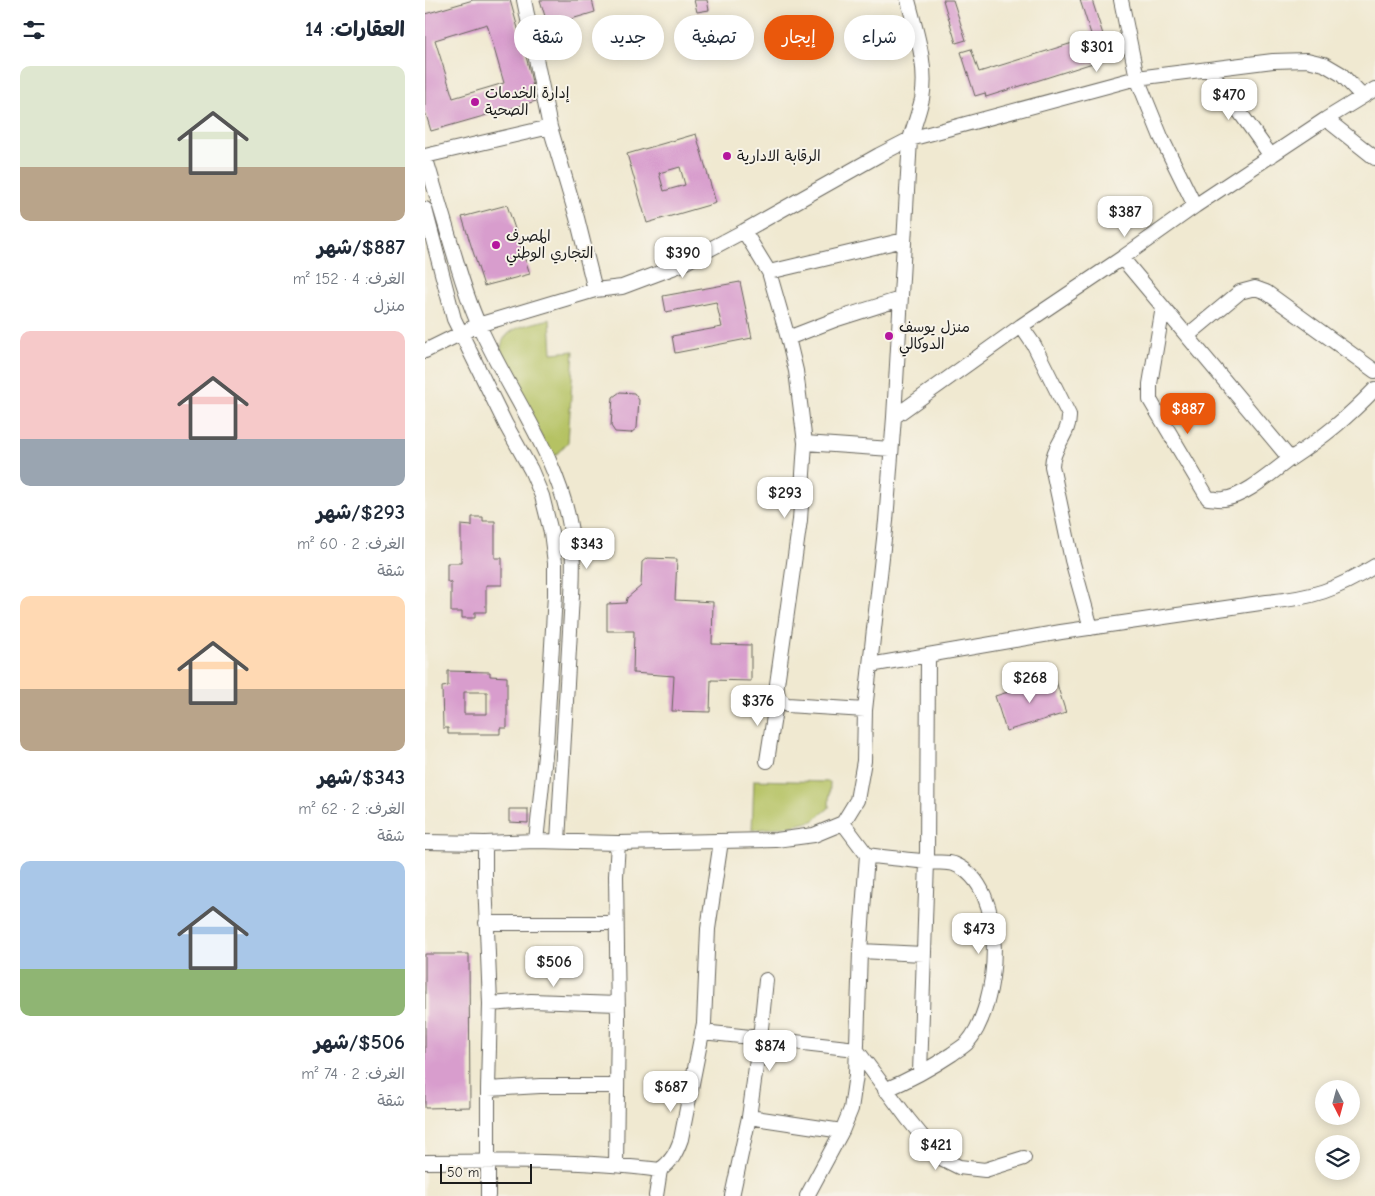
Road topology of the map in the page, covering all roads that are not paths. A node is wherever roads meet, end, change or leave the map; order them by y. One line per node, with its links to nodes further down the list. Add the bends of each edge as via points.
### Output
1 (523, 0): 9 (street)
2 (908, 0): 10 (street, via 923,71 922,98)
3 (1121, 0): 5 (street)
4 (1209, 69): 5 (street); 7 (street, via 1307,60 1324,64 1341,74); 12 (street)
5 (1137, 78): 10 (street); 14 (street)
6 (1375, 89): 7 (street)
7 (1362, 96): 8 (street)
8 (1326, 119): 12 (street); 13 (street)
9 (550, 126): 11 (street); 20 (street)
10 (910, 139): 16 (street); 17 (street)
11 (425, 156): 23 (street, via 461,281)
12 (1271, 156): 14 (street)
13 (1375, 158)
14 (1195, 206): 18 (street)
15 (425, 209): 25 (street)
16 (744, 231): 19 (street); 20 (street, via 678,266 622,287)
17 (903, 240): 19 (street); 21 (street)
18 (1122, 258): 22 (street); 24 (street)
19 (769, 272): 27 (street)
20 (595, 290): 23 (street)
21 (900, 299): 27 (street); 31 (street)
22 (1163, 307): 26 (street); 34 (street, via 1150,400 1208,498 1234,497)
23 (478, 325): 25 (street); 37 (street, via 551,463 571,531)
24 (1021, 326): 31 (street); 38 (street, via 1069,415 1069,424 1052,466 1072,560)
25 (460, 332): 28 (street); 36 (street, via 542,496 551,532)
26 (1187, 336): 29 (street, via 1240,292 1255,288 1266,292); 34 (street)
27 (788, 338): 32 (street, via 796,371)
28 (425, 351)
29 (1375, 372)
30 (1375, 388): 34 (street, via 1350,415)
31 (894, 417): 33 (street)
32 (805, 443): 33 (street); 41 (street, via 800,520)
33 (891, 450): 40 (street)
34 (1290, 460)
35 (1375, 566): 38 (street, via 1338,587 1295,600)
36 (555, 595): 37 (street); 46 (street, via 546,746)
37 (572, 596): 47 (street)
38 (1091, 628): 39 (street)
39 (928, 655): 40 (street); 52 (street)
40 (870, 666): 42 (street)
41 (777, 697): 42 (street, via 787,705); 43 (street)
42 (865, 710): 44 (street, via 864,761 857,800)
43 (767, 761)
44 (843, 823): 45 (street, via 814,835 776,840); 51 (street)
45 (721, 840): 50 (street); 60 (street, via 708,929)
46 (536, 841): 47 (street); 49 (street)
47 (558, 841): 50 (street)
48 (425, 842): 49 (street)
49 (485, 843): 53 (street)
50 (618, 843): 54 (street)
51 (867, 855): 52 (street); 55 (street)
52 (927, 861): 56 (street); 63 (street, via 954,864 972,877 987,899 995,946 987,999 979,1025 967,1044)
53 (486, 923): 54 (street); 58 (street)
54 (616, 923): 59 (street)
55 (860, 950): 56 (street); 62 (street)
56 (924, 954): 63 (street)
57 (765, 980): 61 (street)
58 (490, 1004): 59 (street, via 531,1001); 65 (street)
59 (618, 1004): 64 (street)
60 (702, 1032): 61 (street); 73 (street, via 681,1139 669,1163)
61 (760, 1038): 62 (street); 67 (street)
62 (856, 1049): 66 (street); 68 (street, via 851,1109)
63 (920, 1073): 66 (street)
64 (616, 1086): 65 (street); 72 (street)
65 (487, 1089): 70 (street)
66 (885, 1090): 69 (street, via 939,1156 959,1167 985,1170)
67 (749, 1117): 68 (street); 76 (street)
68 (842, 1131): 77 (street)
69 (1024, 1158)
70 (488, 1161): 71 (street); 72 (street); 74 (street)
71 (425, 1162)
72 (616, 1164): 73 (street)
73 (659, 1170): 75 (street)
74 (488, 1196)
75 (656, 1196)
76 (732, 1196)
77 (807, 1196)

